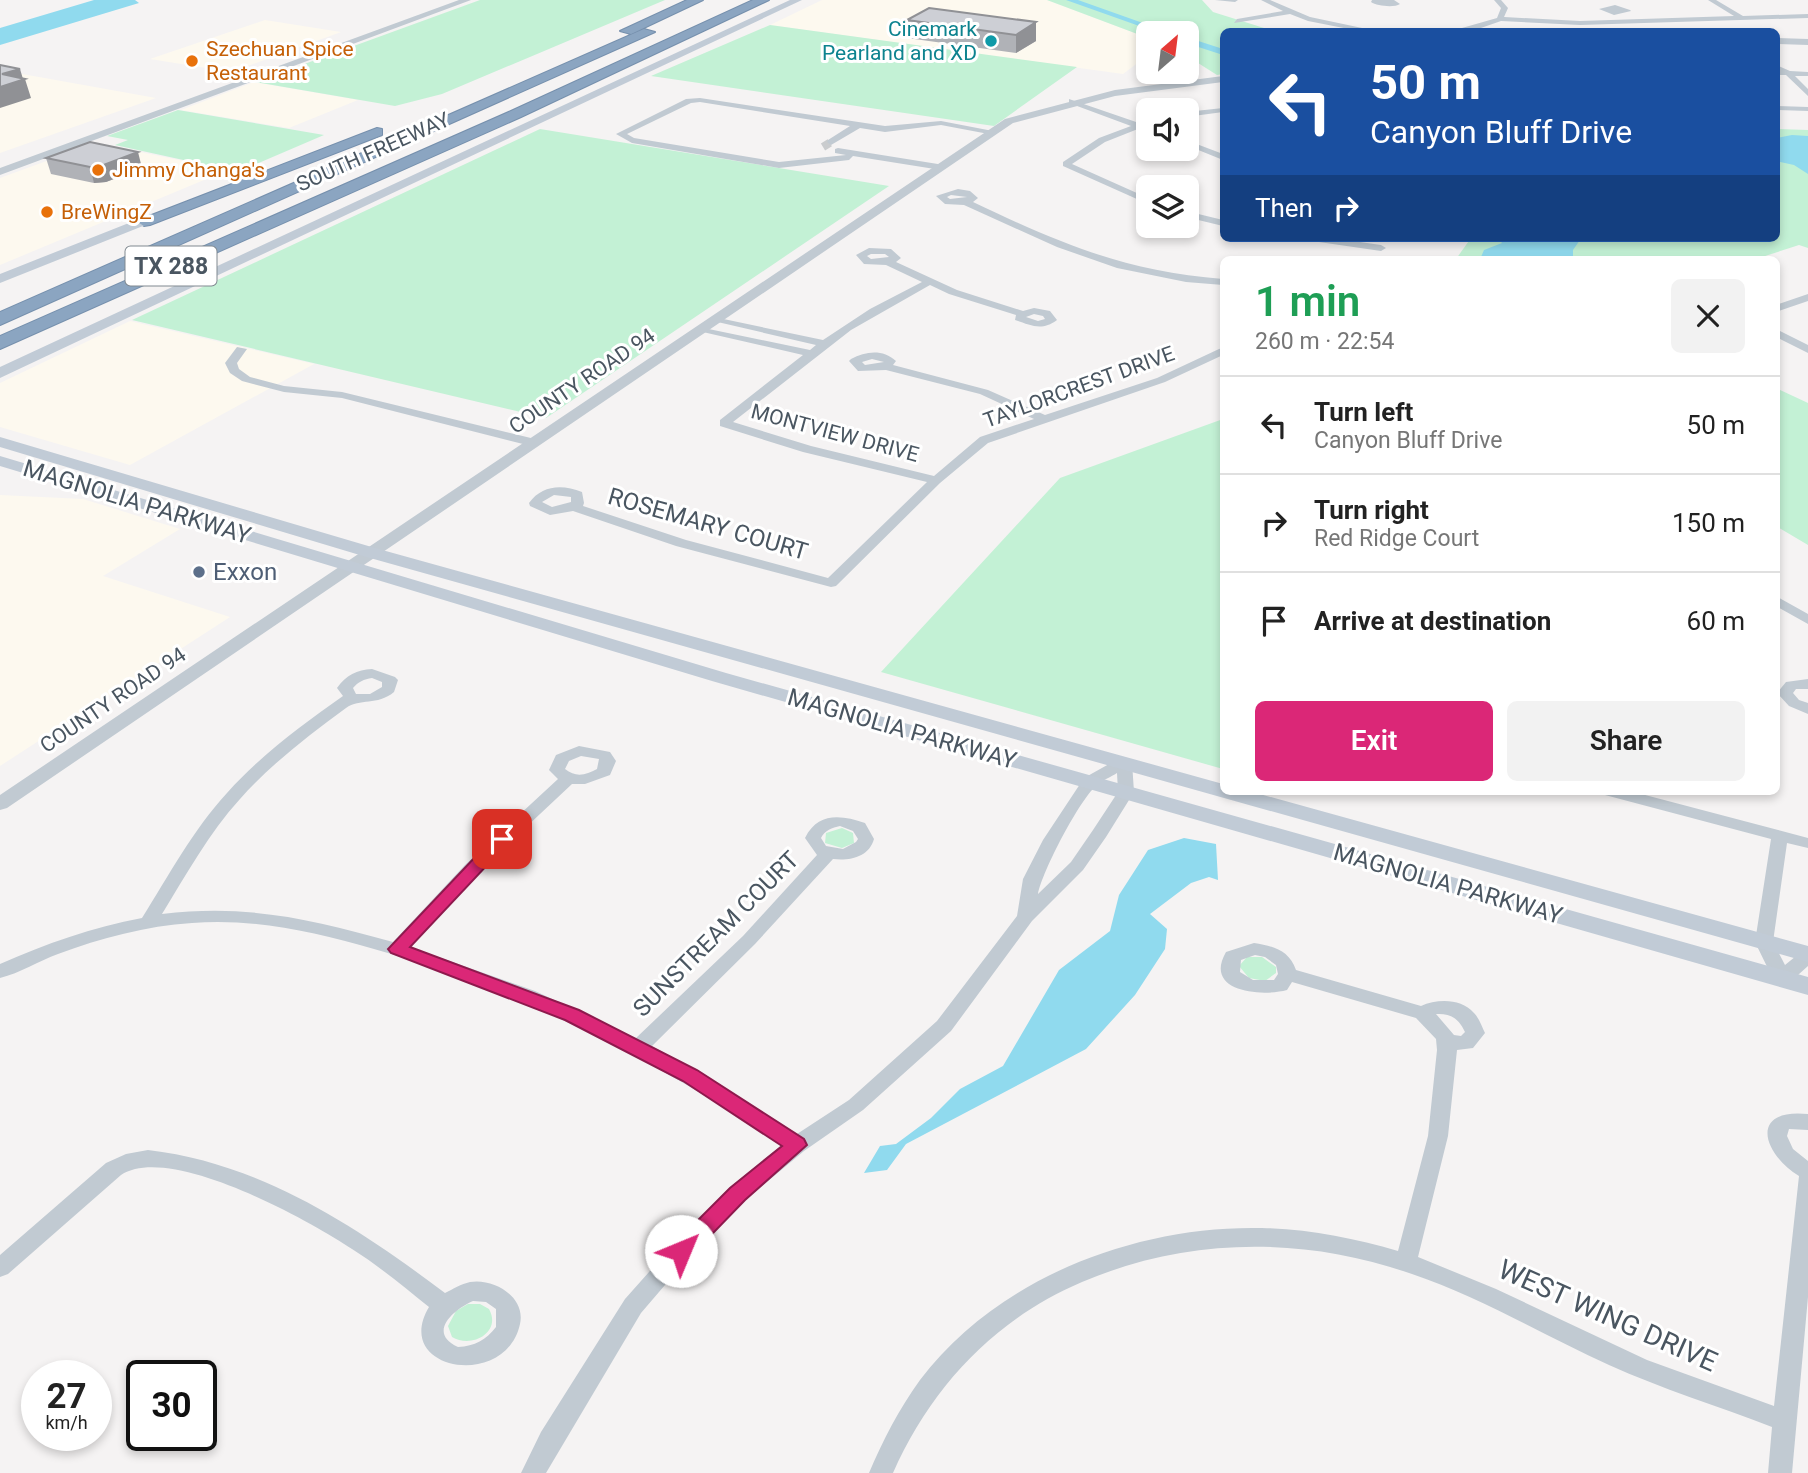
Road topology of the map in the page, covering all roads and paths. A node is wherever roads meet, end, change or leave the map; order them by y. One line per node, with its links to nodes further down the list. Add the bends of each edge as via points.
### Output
1 (443, 0): 27 (street)
2 (467, 0): 28 (street)
3 (739, 0): 86 (highway)
4 (763, 0): 68 (highway, SOUTH FREEWAY / TX 288)
5 (797, 0): 41 (main road)
6 (1218, 0): 7 (street)
7 (1235, 0)
8 (1264, 0): 16 (street)
9 (1377, 0): 10 (street, via 1374,2 1397,4)
10 (1389, 0)
11 (1497, 0): 19 (street, via 1505,8)
12 (1601, 0): 15 (street)
13 (1711, 0): 18 (street)
14 (704, 3): 31 (highway, SOUTH FREEWAY / TX 288); 84 (highway)
15 (1610, 7)
16 (1289, 12): 20 (street); 23 (street)
17 (1808, 16): 18 (street)
18 (1742, 18): 21 (street)
19 (1500, 19): 22 (street); 24 (street)
20 (1237, 21)
21 (1648, 21): 22 (street); 26 (street)
22 (1626, 22): 25 (street)
23 (1346, 28)
24 (1473, 28)
25 (1636, 28)
26 (1658, 28)
27 (366, 29): 28 (street); 38 (street)
28 (386, 32): 40 (street)
29 (1808, 40): 30 (street)
30 (1780, 41)
31 (549, 65): 50 (highway); 81 (highway, SOUTH FREEWAY / TX 288)
32 (1808, 65): 33 (street)
33 (1780, 66)
34 (1780, 68): 36 (street)
35 (1780, 73): 36 (street)
36 (1788, 73): 37 (street); 42 (street)
37 (1808, 74)
38 (233, 78): 40 (street); 56 (street)
39 (1220, 79): 43 (street, COUNTY ROAD 94)
40 (247, 83): 57 (street)
41 (608, 89): 68 (highway, via 390,176); 93 (main road)
42 (1808, 94)
43 (1087, 97): 44 (street, COUNTY ROAD 94); 49 (street)
44 (1072, 101): 52 (street); 55 (street, COUNTY ROAD 94, via 1010,121)
45 (1780, 108): 46 (street)
46 (1808, 109)
47 (1220, 110): 48 (street)
48 (1199, 113)
49 (1136, 115)
50 (414, 118)
51 (858, 125): 55 (street, via 895,130 941,124); 58 (street); 65 (street, via 700,100 620,134 632,140)
52 (1136, 125)
53 (1136, 125): 69 (street, via 1102,139 1066,164)
54 (389, 128): 72 (highway)
55 (994, 132): 66 (street, COUNTY ROAD 94)
56 (68, 138): 57 (street); 64 (street)
57 (86, 141): 67 (street)
58 (827, 144): 59 (street); 61 (street); 65 (street)
59 (850, 145): 61 (street); 66 (street)
60 (1199, 148): 63 (street)
61 (841, 150): 66 (street)
62 (849, 157): 65 (street)
63 (1220, 157)
64 (0, 162)
65 (796, 164)
66 (946, 164): 85 (street, COUNTY ROAD 94)
67 (0, 172)
68 (342, 190): 89 (highway, SOUTH FREEWAY / TX 288)
69 (1136, 196)
70 (966, 202): 79 (street, via 1106,264)
71 (1199, 217): 73 (street)
72 (144, 221): 77 (main road)
73 (1220, 222)
74 (1383, 243): 75 (street)
75 (1370, 256)
76 (888, 262): 78 (street)
77 (0, 279)
78 (929, 282): 83 (street); 90 (street, via 890,300)
79 (1220, 282)
80 (1808, 296): 82 (street)
81 (0, 304)
82 (1780, 307)
83 (1023, 314)
84 (0, 319)
85 (714, 320): 87 (street, COUNTY ROAD 94); 90 (street)
86 (0, 329)
87 (699, 330): 95 (street); 101 (street, COUNTY ROAD 94)
88 (1780, 334): 92 (street)
89 (0, 343)
90 (823, 343): 95 (street)
91 (240, 349): 101 (street, via 231,363 246,379 342,396)
92 (1808, 350)
93 (45, 352): 96 (main road); 98 (main road)
94 (1220, 352): 99 (street, TAYLORCREST DRIVE, via 1161,380)
95 (810, 354): 103 (street, MONTVIEW DRIVE, via 724,423 807,449)
96 (0, 367)
97 (886, 367): 99 (street, via 984,392)
98 (0, 373)
99 (1044, 419): 103 (street, TAYLORCREST DRIVE, via 984,440)
100 (0, 442): 105 (main road, MAGNOLIA PARKWAY)
101 (531, 442): 107 (street, COUNTY ROAD 94)
102 (0, 461): 104 (main road, MAGNOLIA PARKWAY)
103 (936, 480): 109 (street, TAYLORCREST DRIVE)
104 (116, 495): 105 (main road, via 143,493); 108 (main road, MAGNOLIA PARKWAY)
105 (214, 505): 107 (main road, MAGNOLIA PARKWAY)
106 (574, 507): 109 (street, ROSEMARY COURT, via 681,543)
107 (369, 552): 108 (street, COUNTY ROAD 94); 112 (main road, MAGNOLIA PARKWAY)
108 (350, 566): 113 (main road, MAGNOLIA PARKWAY); 124 (street, COUNTY ROAD 94)
109 (831, 583)
110 (1780, 602): 111 (street)
111 (1808, 620)
112 (708, 647): 113 (main road); 117 (main road, MAGNOLIA PARKWAY)
113 (688, 667): 119 (main road, MAGNOLIA PARKWAY)
114 (1808, 684): 116 (street, via 1791,685 1785,692)
115 (351, 697): 129 (street, via 292,739 234,795 208,827)
116 (1808, 709)
117 (1124, 762): 119 (street); 120 (main road, MAGNOLIA PARKWAY); 121 (street)
118 (568, 779): 131 (street, via 471,869)
119 (1090, 782): 121 (main road, MAGNOLIA PARKWAY); 128 (street, via 1032,879)
120 (1220, 790)
121 (1126, 792): 128 (street, via 1077,866); 135 (main road, MAGNOLIA PARKWAY)
122 (1238, 795): 130 (main road, MAGNOLIA PARKWAY)
123 (1626, 795): 125 (street)
124 (0, 804)
125 (1780, 835): 126 (street); 130 (street)
126 (1808, 843)
127 (828, 854): 139 (street, SUNSTREAM COURT, via 749,940)
128 (1026, 917): 141 (street, via 944,1026 856,1105)
129 (148, 922): 131 (street, via 220,915 281,919); 133 (street, via 35,955)
130 (1764, 942): 132 (main road, MAGNOLIA PARKWAY); 135 (street)
131 (397, 949): 139 (street, via 572,1015)
132 (1808, 955): 135 (street)
133 (0, 972)
134 (1287, 974): 137 (street)
135 (1782, 978): 136 (main road, MAGNOLIA PARKWAY)
136 (1808, 986)
137 (1423, 1013): 138 (street); 138 (street, via 1432,1006 1443,1006 1467,1017 1475,1033 1466,1043)
138 (1446, 1042): 144 (street, via 1438,1136)
139 (638, 1048): 141 (street, via 745,1108)
140 (1808, 1122): 142 (street, via 1790,1122 1776,1134 1783,1155)
141 (797, 1145): 148 (street, via 737,1194 634,1306)
142 (1808, 1171)
143 (1808, 1178): 147 (street)
144 (1406, 1262): 147 (street, WEST WING DRIVE, via 1468,1286 1620,1359); 149 (street, WEST WING DRIVE, via 1313,1239 1246,1234 1185,1240 1081,1271 1028,1297 952,1357 919,1399)
145 (0, 1268): 146 (street, via 105,1176 148,1156 217,1173 294,1206 361,1243)
146 (443, 1304)
147 (1786, 1422): 150 (street)
148 (533, 1473)
149 (881, 1473)
150 (1780, 1473)

